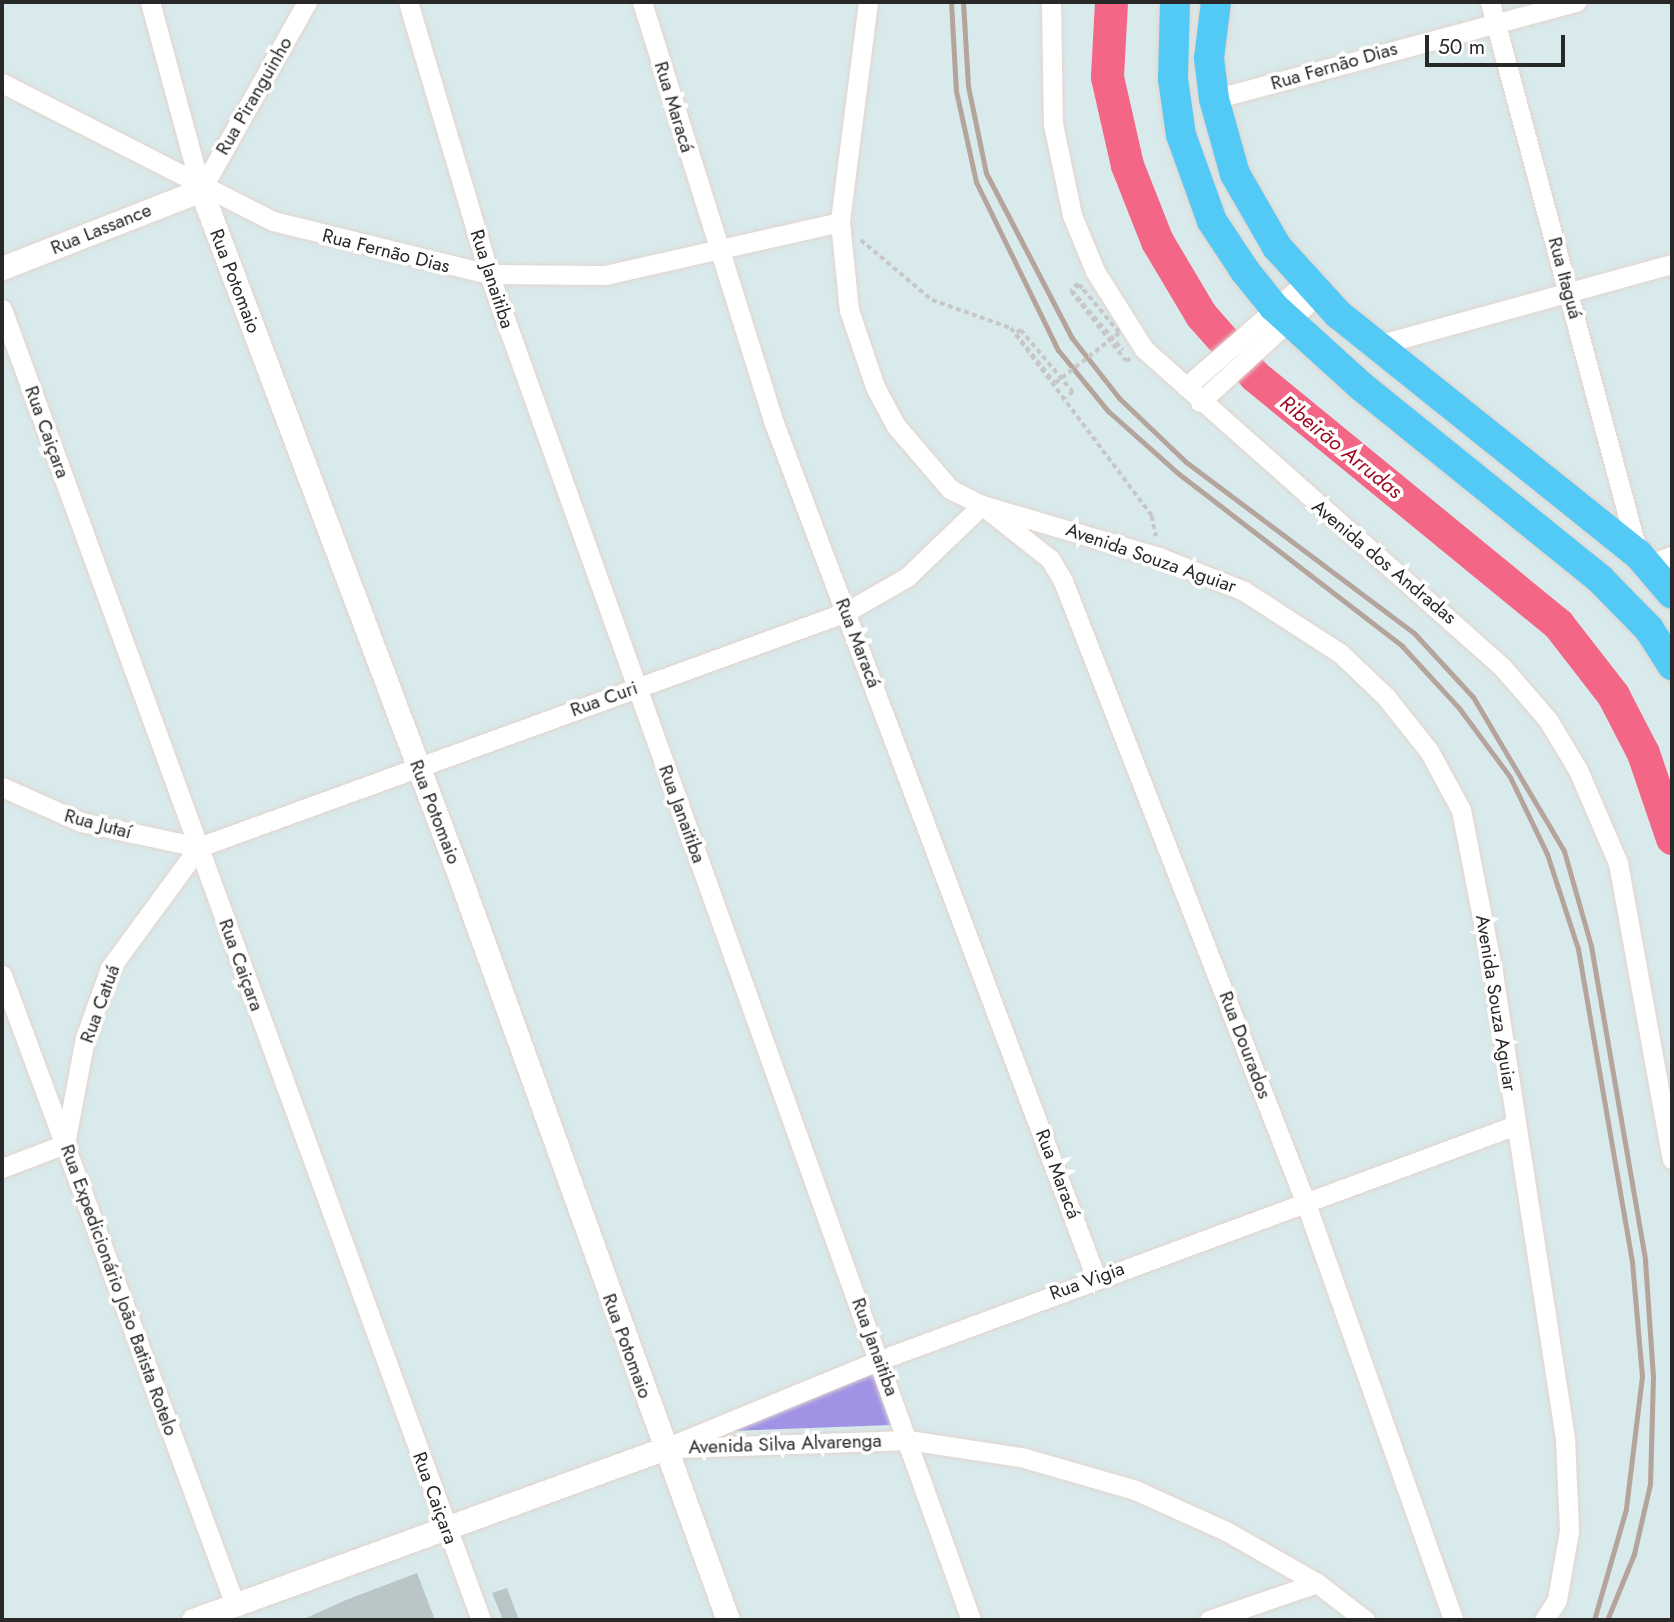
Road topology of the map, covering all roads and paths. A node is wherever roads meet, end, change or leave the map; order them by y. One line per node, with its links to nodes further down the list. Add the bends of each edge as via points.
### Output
1 (150, 2): 14 (street, Rua Potomaio)
2 (307, 2): 14 (street, Rua Piranguinho)
3 (408, 2): 19 (street, Rua Janaitiba)
4 (642, 2): 16 (street, Rua Maracá)
5 (868, 2): 15 (street, Avenida Souza Aguiar)
6 (1051, 2): 25 (street, Avenida dos Andradas, via 1053,124 1072,215 1095,271)
7 (1175, 2): 23 (main road, via 1174,88 1192,173 1212,221)
8 (1216, 2): 13 (main road, via 1209,58)
9 (1490, 2): 11 (street, Rua Itaguá)
10 (1576, 2): 11 (street, Rua Fernão Dias)
11 (1496, 21): 13 (street, Rua Fernão Dias); 21 (street, Rua Itaguá)
12 (2, 83): 14 (street, Rua Fernão Dias)
13 (1214, 99): 20 (main road, via 1247,199)
14 (201, 190): 18 (street, Rua Lassance); 19 (street, Rua Fernão Dias, via 345,243); 35 (street, Rua Potomaio)
15 (840, 222): 16 (street, Rua Fernão Dias); 27 (path, via 932,300 1011,328); 29 (street, Avenida Souza Aguiar, via 849,310 875,387 921,458 950,489)
16 (718, 254): 19 (street, Rua Fernão Dias, via 605,275); 32 (street, Rua Maracá)
17 (1672, 264): 21 (street)
18 (2, 268)
19 (489, 274): 34 (street, Rua Janaitiba)
20 (1311, 289): 23 (street); 24 (main road)
21 (1569, 292): 24 (street); 31 (street, Rua Itaguá)
22 (2, 309): 37 (street, Rua Caiçara)
23 (1276, 317): 26 (street); 28 (street); 33 (main road, via 1600,579 1649,629)
24 (1374, 346): 31 (main road)
25 (1144, 349): 26 (street, Avenida dos Andradas); 27 (path, bridge, via 1126,361 1071,291 1078,284 1086,295 1111,326 1119,337 1127,347 1120,353 1112,342 1104,332 1072,291 1079,285 1119,333 1108,342 1076,366 1066,375 1055,383 1016,334 1021,330 1056,372 1064,382 1073,392)
26 (1192, 381): 28 (street, Avenida dos Andradas)
27 (1067, 397): 30 (path, via 1152,516)
28 (1206, 397): 41 (street, Avenida dos Andradas, via 1433,600 1548,720 1578,769 1618,863)
29 (982, 505): 30 (street, Avenida Souza Aguiar); 32 (street, Rua Curi, via 907,577); 43 (street, Rua Dourados, via 1050,559 1063,581)
30 (1159, 557): 39 (street, Avenida Souza Aguiar, via 1244,591 1340,653 1386,696 1429,751 1461,810 1471,848)
31 (1659, 568)
32 (846, 612): 34 (street, Rua Curi); 44 (street, Rua Maracá)
33 (1672, 665)
34 (636, 687): 35 (street, Rua Curi); 45 (street, Rua Janaitiba)
35 (418, 768): 37 (street, Rua Curi); 47 (street, Rua Potomaio)
36 (2, 787): 37 (street, Rua Jutaí, via 81,822)
37 (199, 847): 40 (street, Rua Catuá, via 110,968 85,1038); 48 (street, Rua Caiçara)
38 (2, 975): 40 (street, Rua Expedicionário João Batista Rotelo)
39 (1516, 1125): 43 (street, Rua Vigia); 58 (street, Avenida Souza Aguiar, via 1565,1438 1569,1531 1557,1600)
40 (65, 1144): 42 (street); 50 (street, Rua Expedicionário João Batista Rotelo)
41 (1672, 1159)
42 (2, 1168)
43 (1305, 1201): 44 (street, Rua Vigia); 57 (street, Rua Dourados)
44 (1096, 1278): 45 (street, Rua Vigia)
45 (880, 1360): 46 (street, Rua Janaitiba); 47 (street, Rua Vigia)
46 (908, 1440): 47 (street, Avenida Silva Alvarenga); 49 (street, Avenida Silva Alvarenga, via 1021,1457 1135,1490); 54 (street, Rua Janaitiba)
47 (663, 1449): 48 (street, Avenida Silva Alvarenga); 53 (street, Rua Potomaio)
48 (446, 1529): 50 (street, Avenida Silva Alvarenga); 52 (street, Rua Caiçara)
49 (1317, 1583): 55 (street); 56 (street, Avenida Silva Alvarenga)
50 (235, 1605): 51 (street, Avenida Silva Alvarenga)
51 (193, 1620)
52 (481, 1620)
53 (728, 1620)
54 (971, 1620)
55 (1209, 1620)
56 (1365, 1620)
57 (1453, 1620)
58 (1544, 1620)

